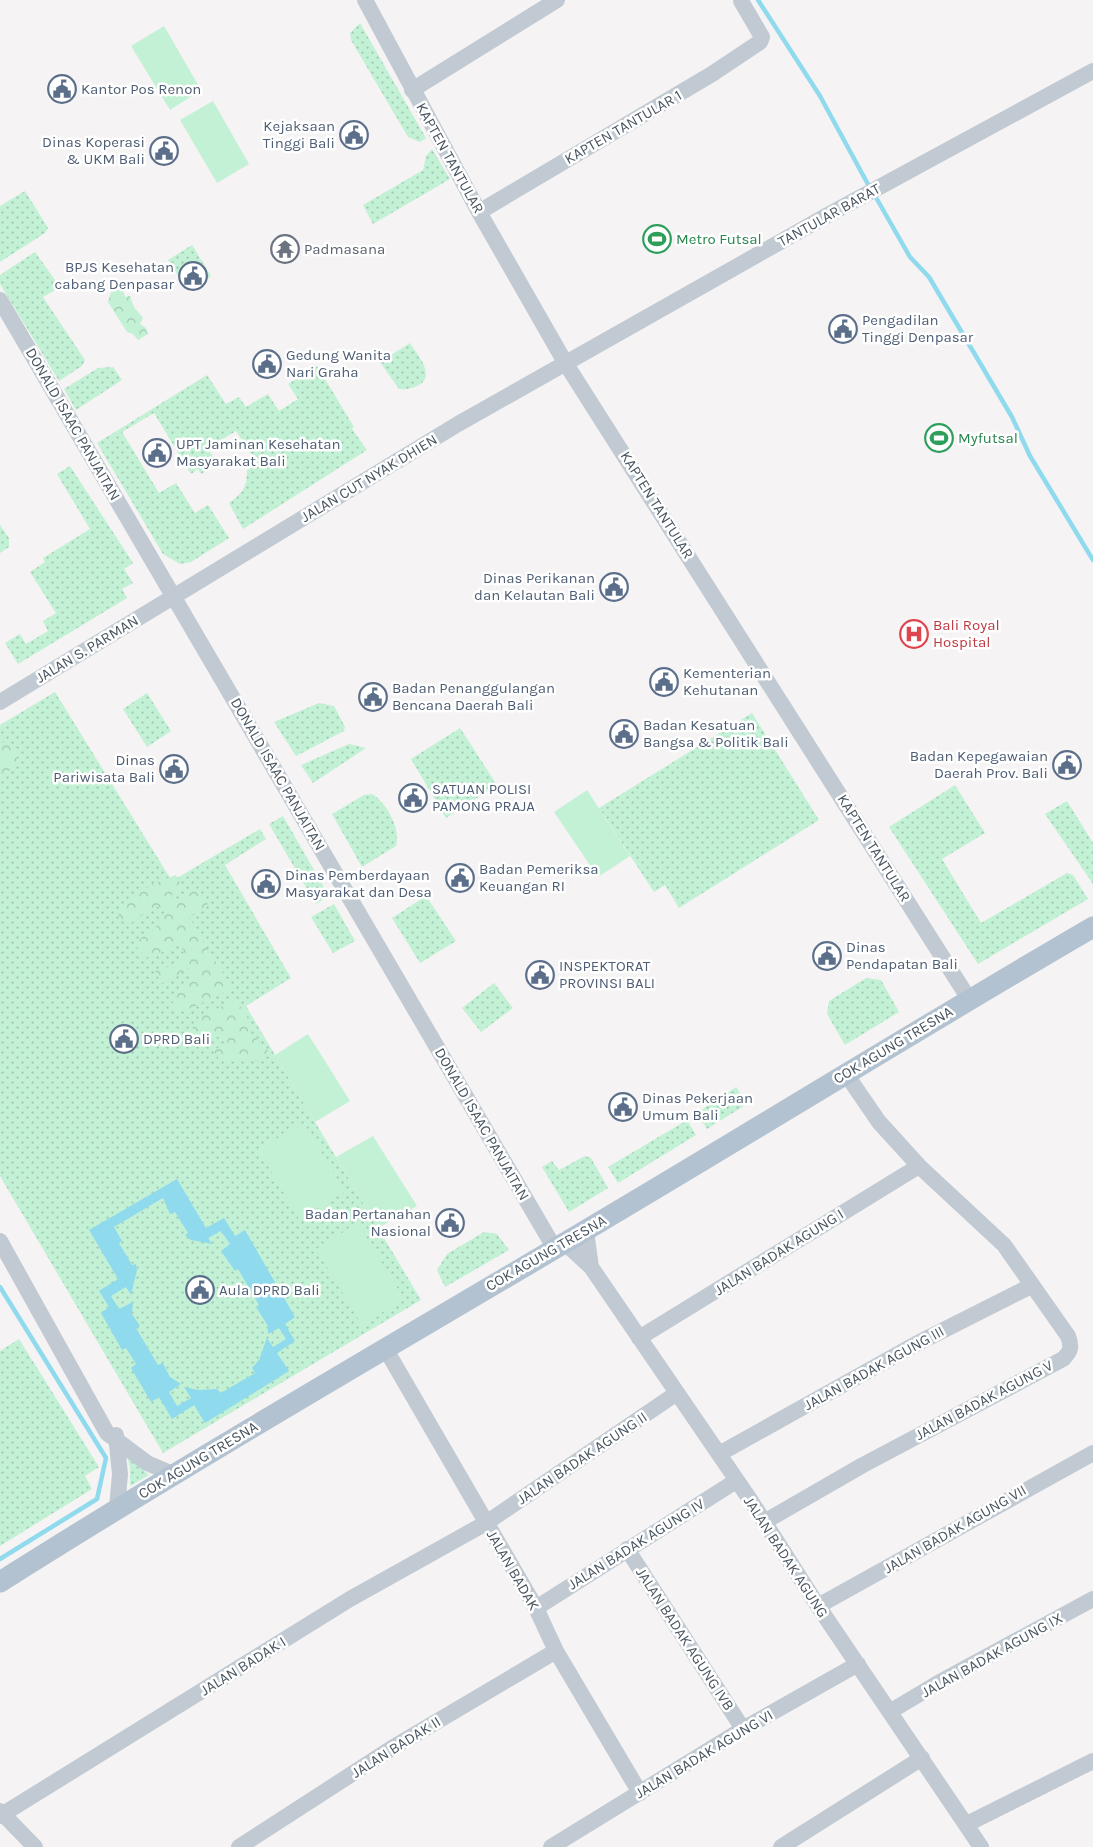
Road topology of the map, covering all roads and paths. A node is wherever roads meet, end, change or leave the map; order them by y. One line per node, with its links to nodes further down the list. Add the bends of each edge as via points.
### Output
1 (365, 0): 5 (street, KAPTEN TANTULAR)
2 (557, 0): 5 (street)
3 (741, 1): 6 (street, KAPTEN TANTULAR 1, via 762,37 760,42)
4 (1093, 70): 8 (street, TANTULAR BARAT)
5 (412, 90): 6 (street, KAPTEN TANTULAR)
6 (485, 209): 8 (street, KAPTEN TANTULAR)
7 (0, 300): 9 (street, DONALD ISAAC PANJAITAN)
8 (566, 364): 9 (street, JALAN CUT NYAK DHIEN, via 458,424); 12 (street, KAPTEN TANTULAR)
9 (174, 596): 10 (street, JALAN S. PARMAN); 17 (street, DONALD ISAAC PANJAITAN)
10 (0, 702)
11 (1093, 927): 12 (main road, COK AGUNG TRESNA)
12 (970, 999): 13 (main road, COK AGUNG TRESNA)
13 (846, 1074): 14 (street, JALAN BADAK AGUNG V, via 879,1122); 15 (main road, COK AGUNG TRESNA)
14 (919, 1166): 19 (street, JALAN BADAK AGUNG V, via 1004,1245); 20 (street, JALAN BADAK AGUNG I)
15 (586, 1231): 17 (main road, COK AGUNG TRESNA); 18 (street, JALAN BADAK AGUNG)
16 (0, 1241): 23 (street, via 82,1384 114,1428)
17 (560, 1246): 18 (street, JALAN BADAK AGUNG); 21 (main road, COK AGUNG TRESNA)
18 (591, 1267): 20 (street, JALAN BADAK AGUNG)
19 (1032, 1286): 25 (street, JALAN BADAK AGUNG III, via 916,1344); 29 (street, JALAN BADAK AGUNG V, via 1072,1345 1063,1359 862,1465)
20 (639, 1338): 22 (street, JALAN BADAK AGUNG)
21 (385, 1348): 26 (main road, COK AGUNG TRESNA); 30 (street, JALAN BADAK)
22 (677, 1394): 25 (street, JALAN BADAK AGUNG); 30 (street, JALAN BADAK AGUNG II)
23 (118, 1442): 26 (street, via 147,1464); 28 (street, via 120,1474)
24 (1093, 1453): 34 (street, JALAN BADAK AGUNG VII)
25 (718, 1454): 27 (street, JALAN BADAK AGUNG)
26 (173, 1474): 28 (main road, COK AGUNG TRESNA)
27 (736, 1481): 29 (street, JALAN BADAK AGUNG); 31 (street, JALAN BADAK AGUNG IV)
28 (116, 1508): 32 (main road, COK AGUNG TRESNA)
29 (764, 1522): 34 (street, JALAN BADAK AGUNG)
30 (486, 1523): 35 (street, JALAN BADAK); 43 (street, JALAN BADAK I, via 350,1599)
31 (627, 1549): 35 (street, JALAN BADAK AGUNG IV); 39 (street, JALAN BADAK AGUNG IVB)
32 (0, 1582)
33 (1093, 1599): 38 (street, JALAN BADAK AGUNG IX)
34 (818, 1606): 37 (street, JALAN BADAK AGUNG)
35 (536, 1608): 36 (street, JALAN BADAK)
36 (556, 1651): 42 (street, JALAN BADAK); 46 (street, JALAN BADAK II, via 392,1748)
37 (858, 1664): 38 (street, JALAN BADAK AGUNG); 39 (street, JALAN BADAK AGUNG VI)
38 (891, 1712): 40 (street, JALAN BADAK AGUNG)
39 (743, 1729): 42 (street, JALAN BADAK AGUNG VI)
40 (922, 1758): 44 (street, JALAN BADAK AGUNG); 48 (street)
41 (1093, 1761): 44 (street)
42 (640, 1793): 47 (street, JALAN BADAK AGUNG VI)
43 (1, 1814): 45 (street)
44 (967, 1824): 49 (street, JALAN BADAK AGUNG)
45 (35, 1847)
46 (239, 1847)
47 (551, 1847)
48 (781, 1847)
49 (981, 1847)

